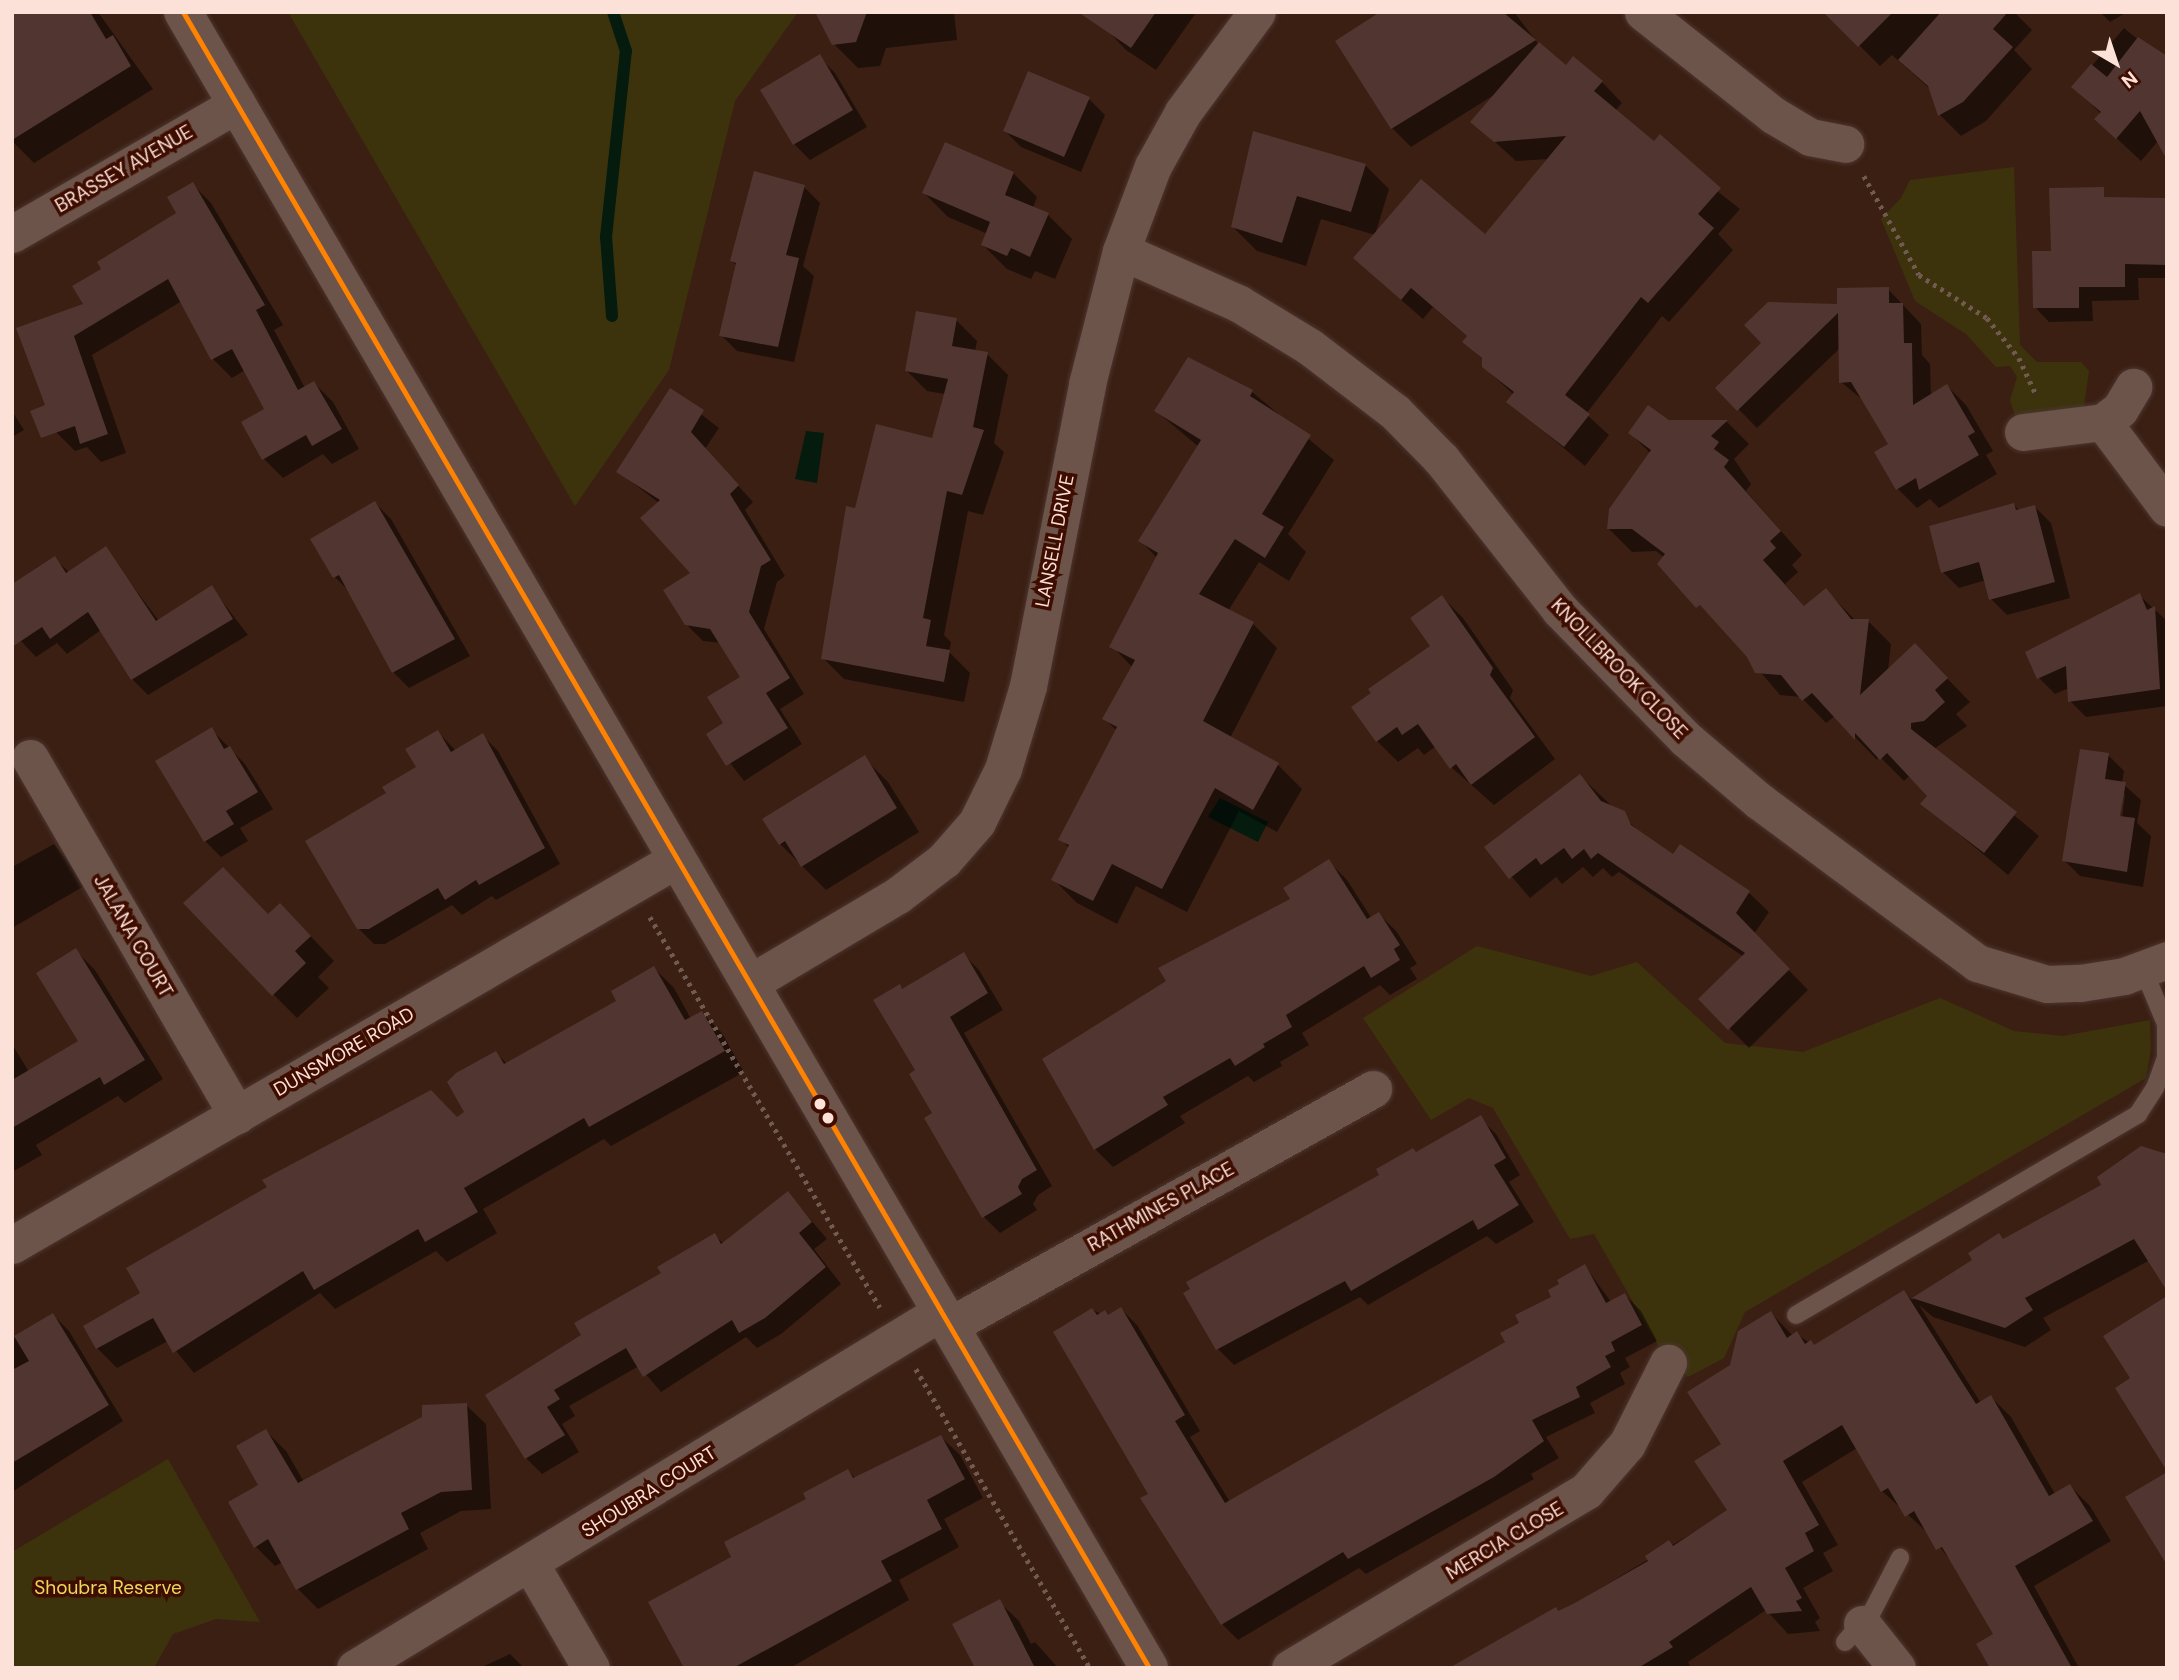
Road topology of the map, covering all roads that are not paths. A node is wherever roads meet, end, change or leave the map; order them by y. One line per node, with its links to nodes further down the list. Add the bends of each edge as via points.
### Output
1 (183, 12): 4 (street)
2 (1257, 12): 7 (street, LANSELL DRIVE, via 1183,112 1153,166)
3 (1643, 12): 5 (street, via 1773,115 1810,137)
4 (237, 104): 6 (street, BRASSEY AVENUE); 13 (street)
5 (1845, 144)
6 (12, 234)
7 (1121, 251): 14 (street, KNOLLBROOK CLOSE, via 1238,303 1310,347 1395,412 1442,460 1560,610 1686,739 1759,801 1977,963 2047,984 2080,983); 15 (street, LANSELL DRIVE, via 1087,384 1028,686 1003,769 977,822 944,860 898,895)
8 (2133, 387): 9 (street, via 2120,409)
9 (2103, 422): 10 (street); 11 (street)
10 (2035, 431)
11 (2167, 508)
12 (30, 758): 17 (street, JALANA COURT)
13 (677, 859): 15 (street); 17 (street, DUNSMORE ROAD)
14 (2155, 964): 19 (lane, via 2166,1024 2166,1058 2155,1088 2138,1114)
15 (750, 983): 20 (street)
16 (1373, 1089): 20 (street, RATHMINES PLACE)
17 (237, 1115): 18 (street, DUNSMORE ROAD)
18 (12, 1245)
19 (1796, 1315)
20 (945, 1319): 23 (street, SHOUBRA COURT, via 898,1339); 27 (street)
21 (1668, 1363): 28 (street, MERCIA CLOSE, via 1627,1444 1586,1491)
22 (1900, 1558): 24 (lane)
23 (531, 1565): 25 (street, SHOUBRA COURT); 26 (street)
24 (1854, 1633): 29 (street)
25 (355, 1668)
26 (591, 1668)
27 (1149, 1668)
28 (1290, 1668)
29 (1897, 1668)

